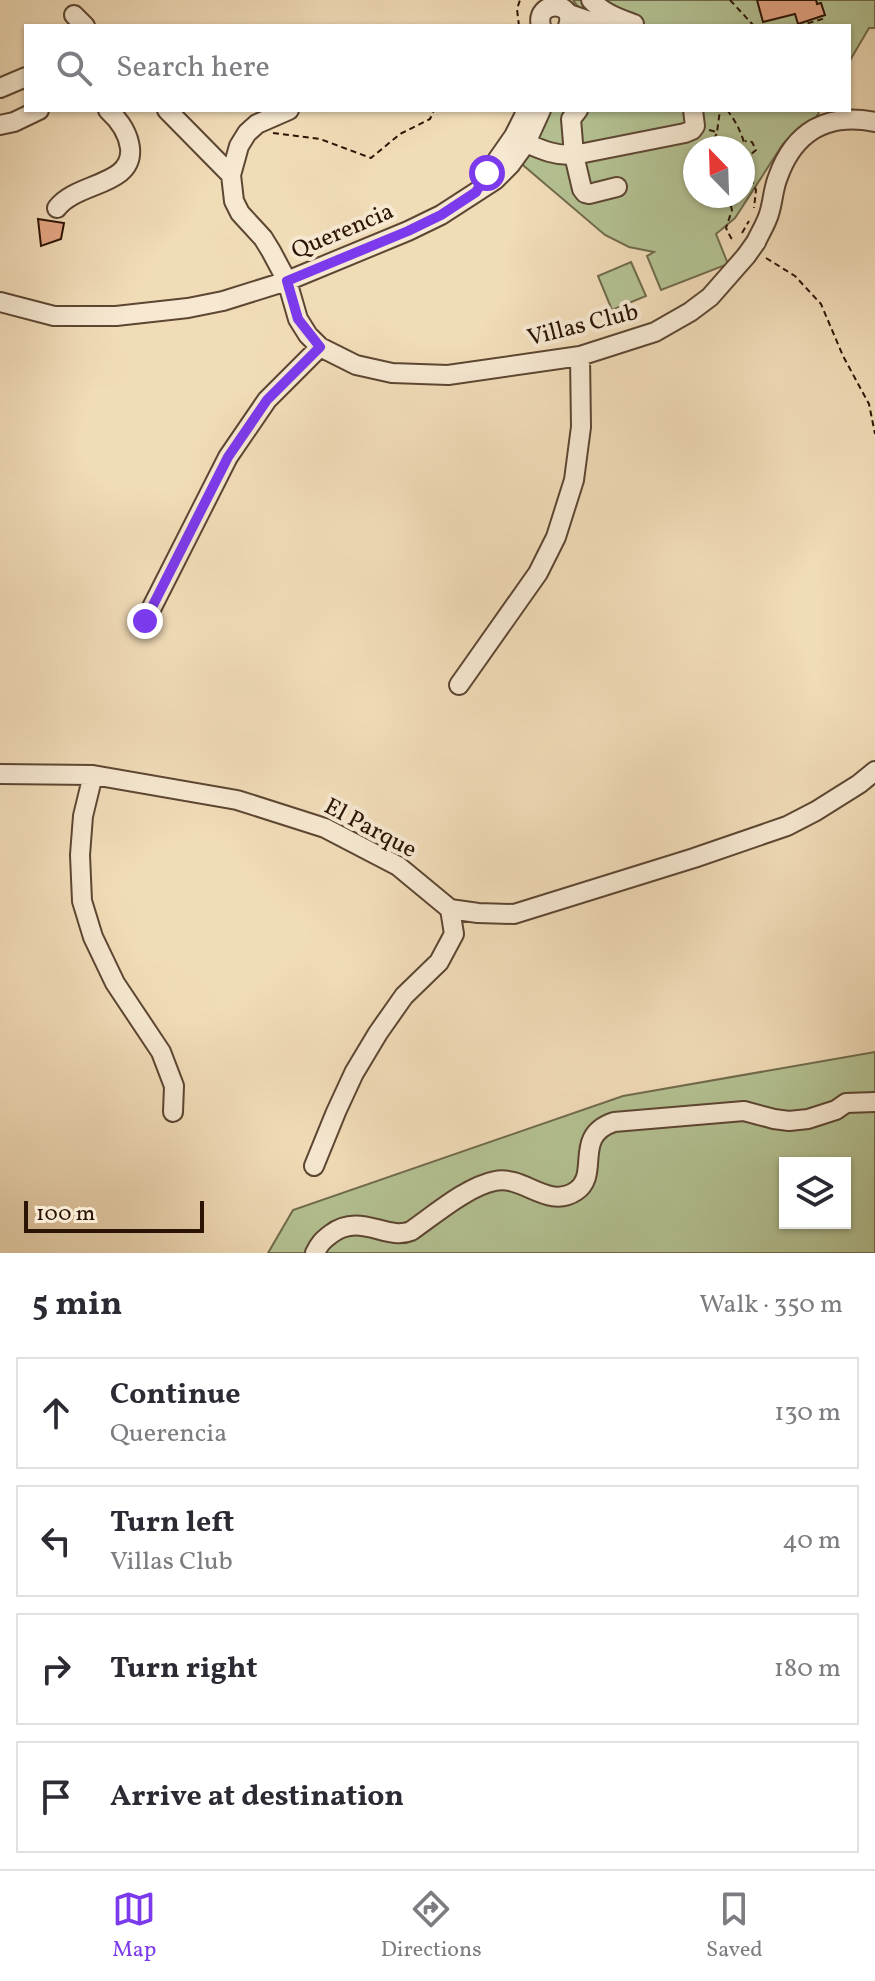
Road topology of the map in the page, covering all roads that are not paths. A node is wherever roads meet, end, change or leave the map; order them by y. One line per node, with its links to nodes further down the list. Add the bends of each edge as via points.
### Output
1 (591, 0): 5 (street)
2 (543, 11): 3 (street, via 553,4)
3 (568, 16): 4 (street)
4 (597, 24)
5 (634, 24)
6 (24, 78): 7 (street)
7 (0, 88)
8 (35, 112): 18 (street)
9 (110, 112): 24 (street, via 124,129 130,161 122,172 74,194)
10 (169, 112): 21 (street)
11 (284, 112): 21 (street, via 247,133)
12 (526, 112): 23 (street, Querencia)
13 (540, 112): 19 (street, Querencia)
14 (576, 112): 20 (street, via 571,119)
15 (830, 116): 17 (street, Villas Club); 30 (street, Villas Club, via 785,159 769,215 752,249 710,297 655,332)
16 (694, 118): 20 (street, via 692,130 685,133)
17 (875, 122)
18 (0, 125)
19 (526, 143): 20 (street, via 549,153); 23 (street, Querencia, via 495,180)
20 (574, 155): 22 (street, via 585,193)
21 (231, 175): 25 (street, Villas Club, via 240,213 263,238)
22 (617, 187)
23 (476, 192): 25 (street, Querencia, via 408,231)
24 (57, 208)
25 (287, 281): 28 (street, Querencia, via 188,308); 29 (street, Villas Club, via 298,319)
26 (0, 291): 28 (street)
27 (0, 302): 28 (street, via 54,316)
28 (79, 315)
29 (320, 347): 30 (street, Villas Club, via 380,371 434,375); 31 (street, via 267,400 228,457)
30 (580, 356): 32 (street, via 581,427 574,480 556,537 538,573)
31 (145, 621)
32 (459, 685)
33 (875, 771): 36 (street, via 787,826 694,858 514,914)
34 (0, 774): 35 (street, El Parque)
35 (93, 775): 36 (street, El Parque, via 237,800 325,828 398,866); 38 (street, via 83,816 82,901 115,983 161,1052 174,1086)
36 (450, 909): 39 (street, via 454,934 439,962 404,996 378,1033 354,1073)
37 (875, 1102): 40 (street, via 846,1103 789,1121 744,1111 614,1122 592,1137 585,1180 565,1196 542,1194 511,1180 495,1181 474,1188 411,1231 355,1225 335,1230)
38 (173, 1112)
39 (314, 1166)
40 (315, 1253)

